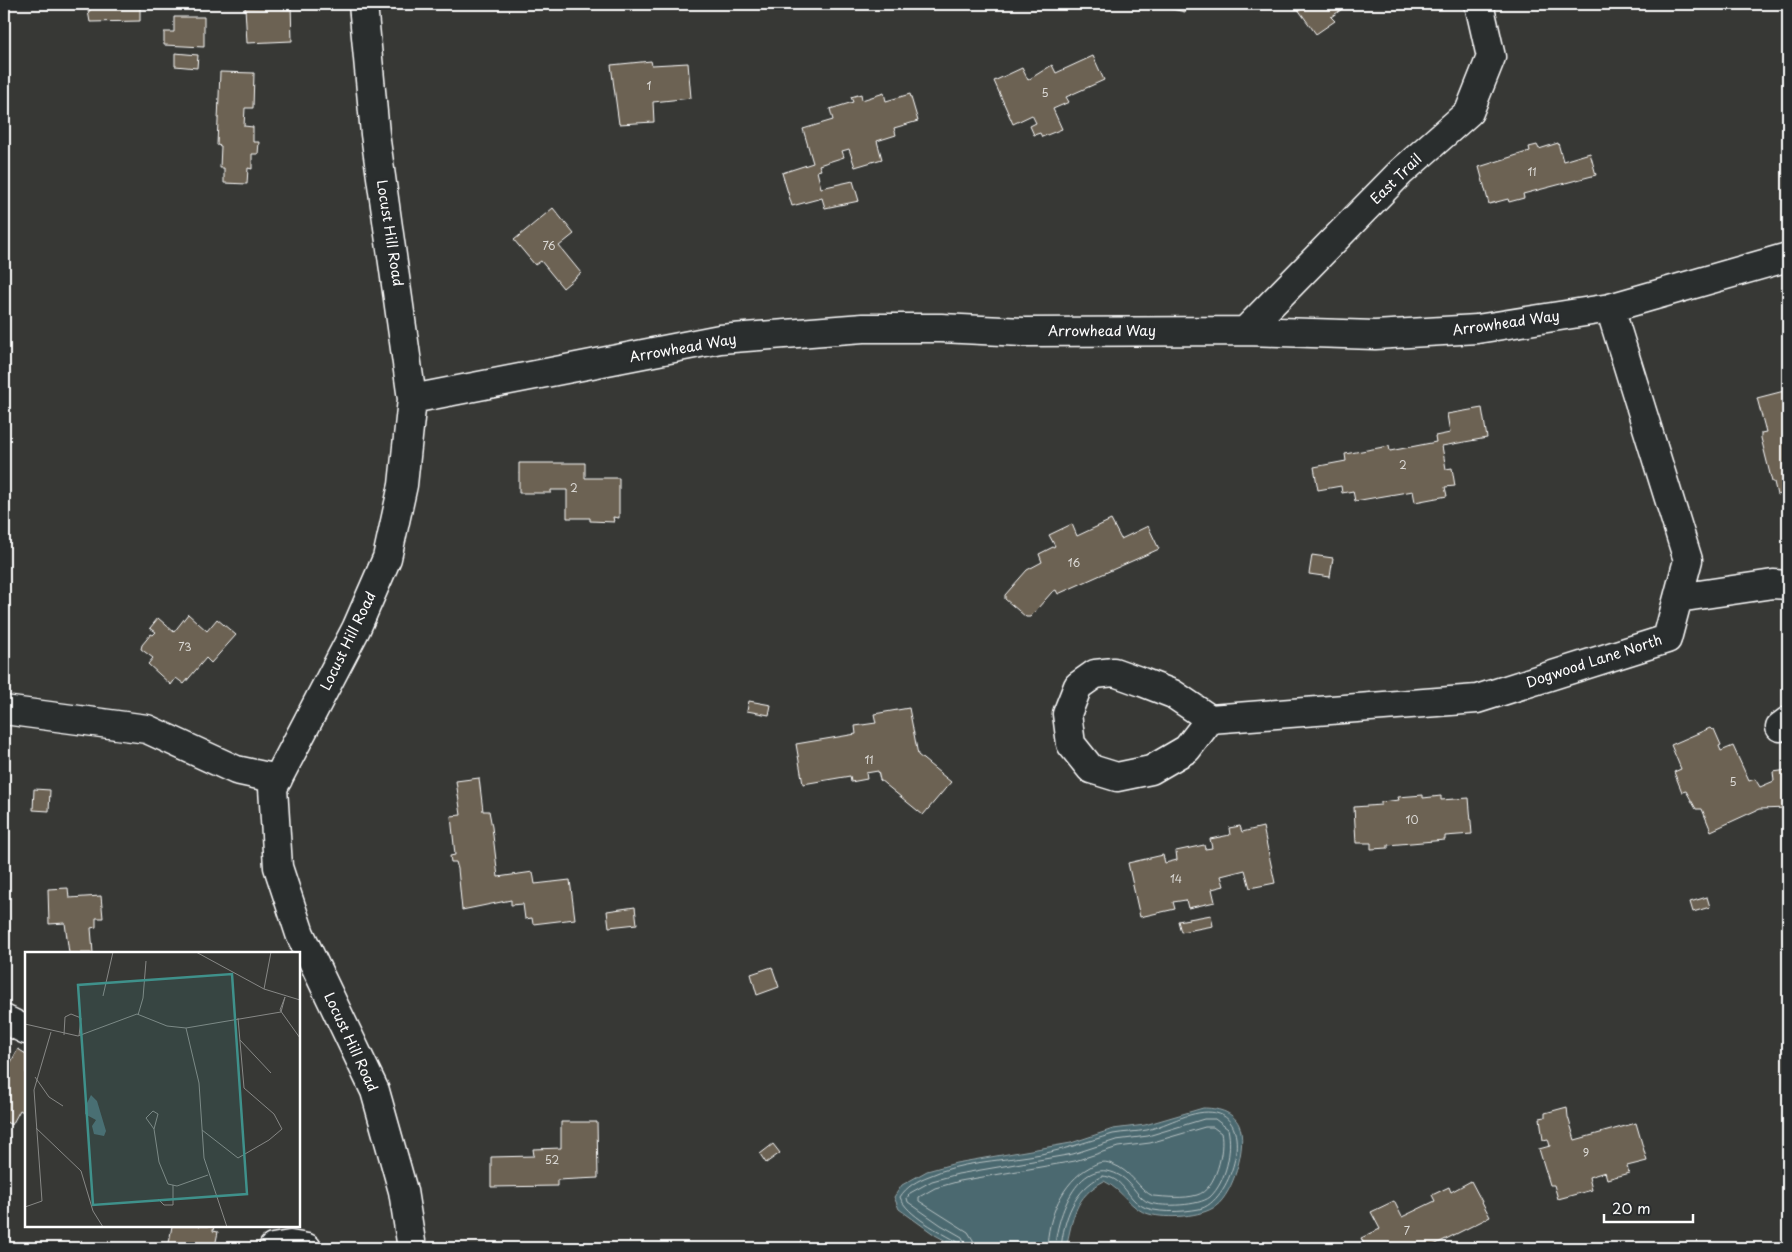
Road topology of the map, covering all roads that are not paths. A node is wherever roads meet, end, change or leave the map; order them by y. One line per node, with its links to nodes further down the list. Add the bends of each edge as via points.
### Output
1 (363, 4): 6 (street, Locust Hill Road, via 374,134)
2 (1479, 4): 5 (street, East Trail, via 1491,57 1469,112 1401,172)
3 (1788, 258): 4 (street, Arrowhead Way)
4 (1610, 308): 5 (street, Arrowhead Way, via 1477,329 1375,335); 8 (street, Dogwood Lane North, via 1688,560)
5 (1245, 330): 6 (street, Arrowhead Way, via 1023,332 863,328 720,339)
6 (412, 399): 11 (street, Locust Hill Road, via 403,485 387,558 356,629)
7 (1788, 585): 8 (street, via 1773,584)
8 (1678, 598): 10 (street, Dogwood Lane North, via 1667,639 1477,698)
9 (4, 710): 11 (street, via 147,729 236,770)
10 (1210, 719): 10 (street, via 1173,694 1114,672 1095,674 1078,686 1068,714 1071,744 1091,769 1117,777 1150,770 1187,748)
11 (278, 779): 16 (street, Locust Hill Road, via 273,788 278,867 300,934 375,1091 403,1191)
12 (4, 1018): 13 (street)
13 (25, 1029)
14 (273, 1248): 15 (street, via 290,1245)
15 (307, 1248)
16 (412, 1248)

